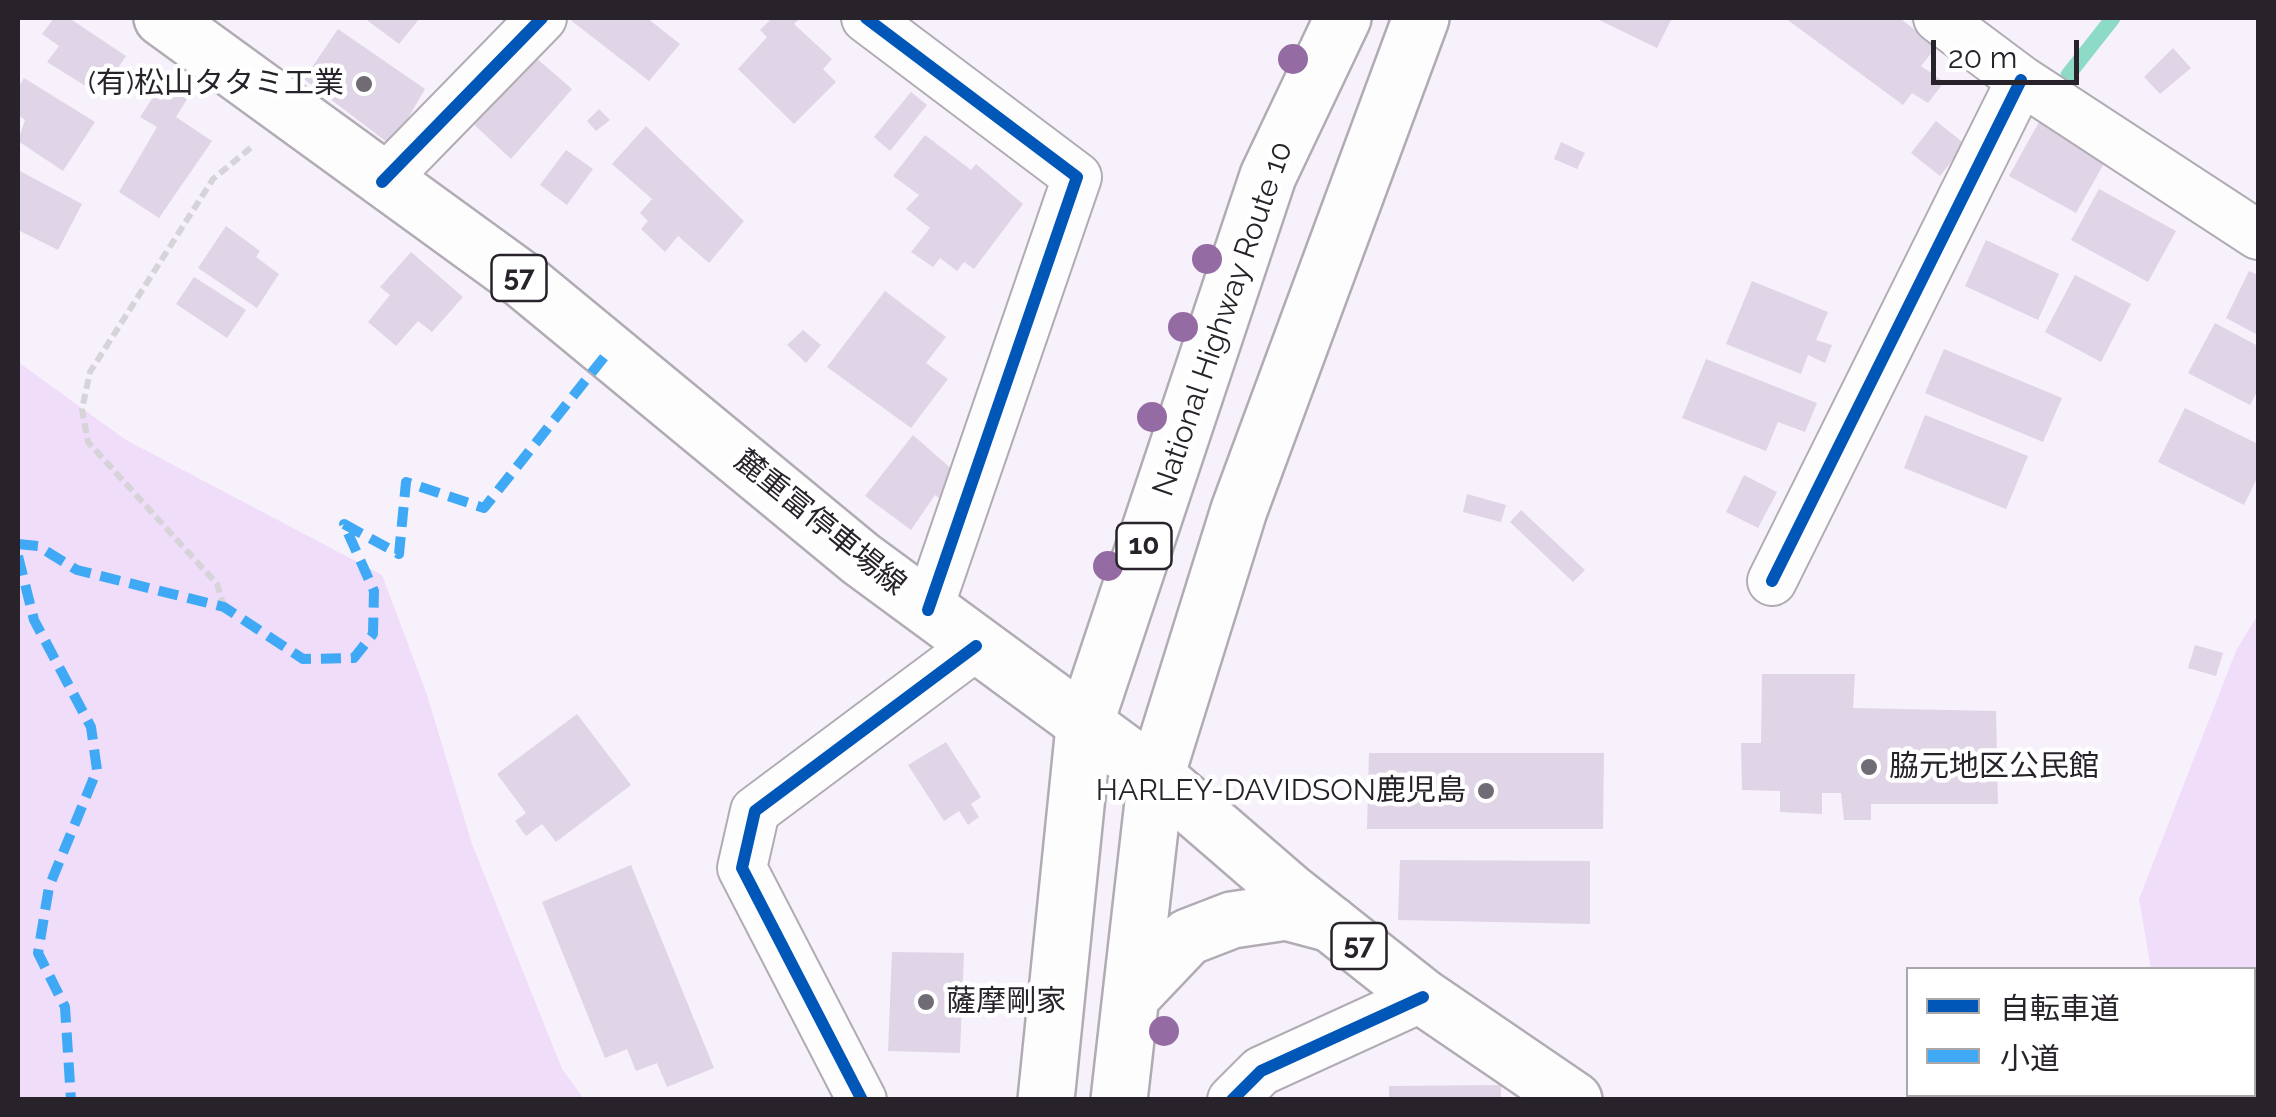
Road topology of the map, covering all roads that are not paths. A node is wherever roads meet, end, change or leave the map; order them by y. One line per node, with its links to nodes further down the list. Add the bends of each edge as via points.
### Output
1 (162, 18): 8 (main road, 麓重富停車場線 / 57)
2 (542, 18): 8 (street)
3 (866, 18): 11 (street, via 1077,177)
4 (1343, 18): 13 (main road, National Highway Route 10 / 10, via 1268,176)
5 (1421, 18): 14 (main road, via 1239,510)
6 (1938, 18): 7 (street)
7 (2022, 80): 9 (street); 10 (street)
8 (382, 182): 11 (main road, 麓重富停車場線 / 57, via 524,282)
9 (2258, 235)
10 (1772, 581)
11 (928, 610): 12 (main road, 麓重富停車場線 / 57)
12 (976, 646): 13 (main road, 麓重富停車場線 / 57); 18 (street, via 755,810 742,868)
13 (1084, 727): 14 (main road, 麓重富停車場線 / 57); 19 (main road, National Highway Route 10 / 10)
14 (1156, 776): 15 (main road, 麓重富停車場線 / 57); 16 (main road)
15 (1331, 924): 16 (main road, via 1286,912 1232,920 1188,937); 17 (main road, 麓重富停車場線 / 57)
16 (1131, 997): 20 (main road)
17 (1422, 997): 21 (street, via 1261,1070); 22 (main road, 麓重富停車場線 / 57)
18 (862, 1100)
19 (1046, 1100)
20 (1119, 1100)
21 (1232, 1100)
22 (1574, 1100)

